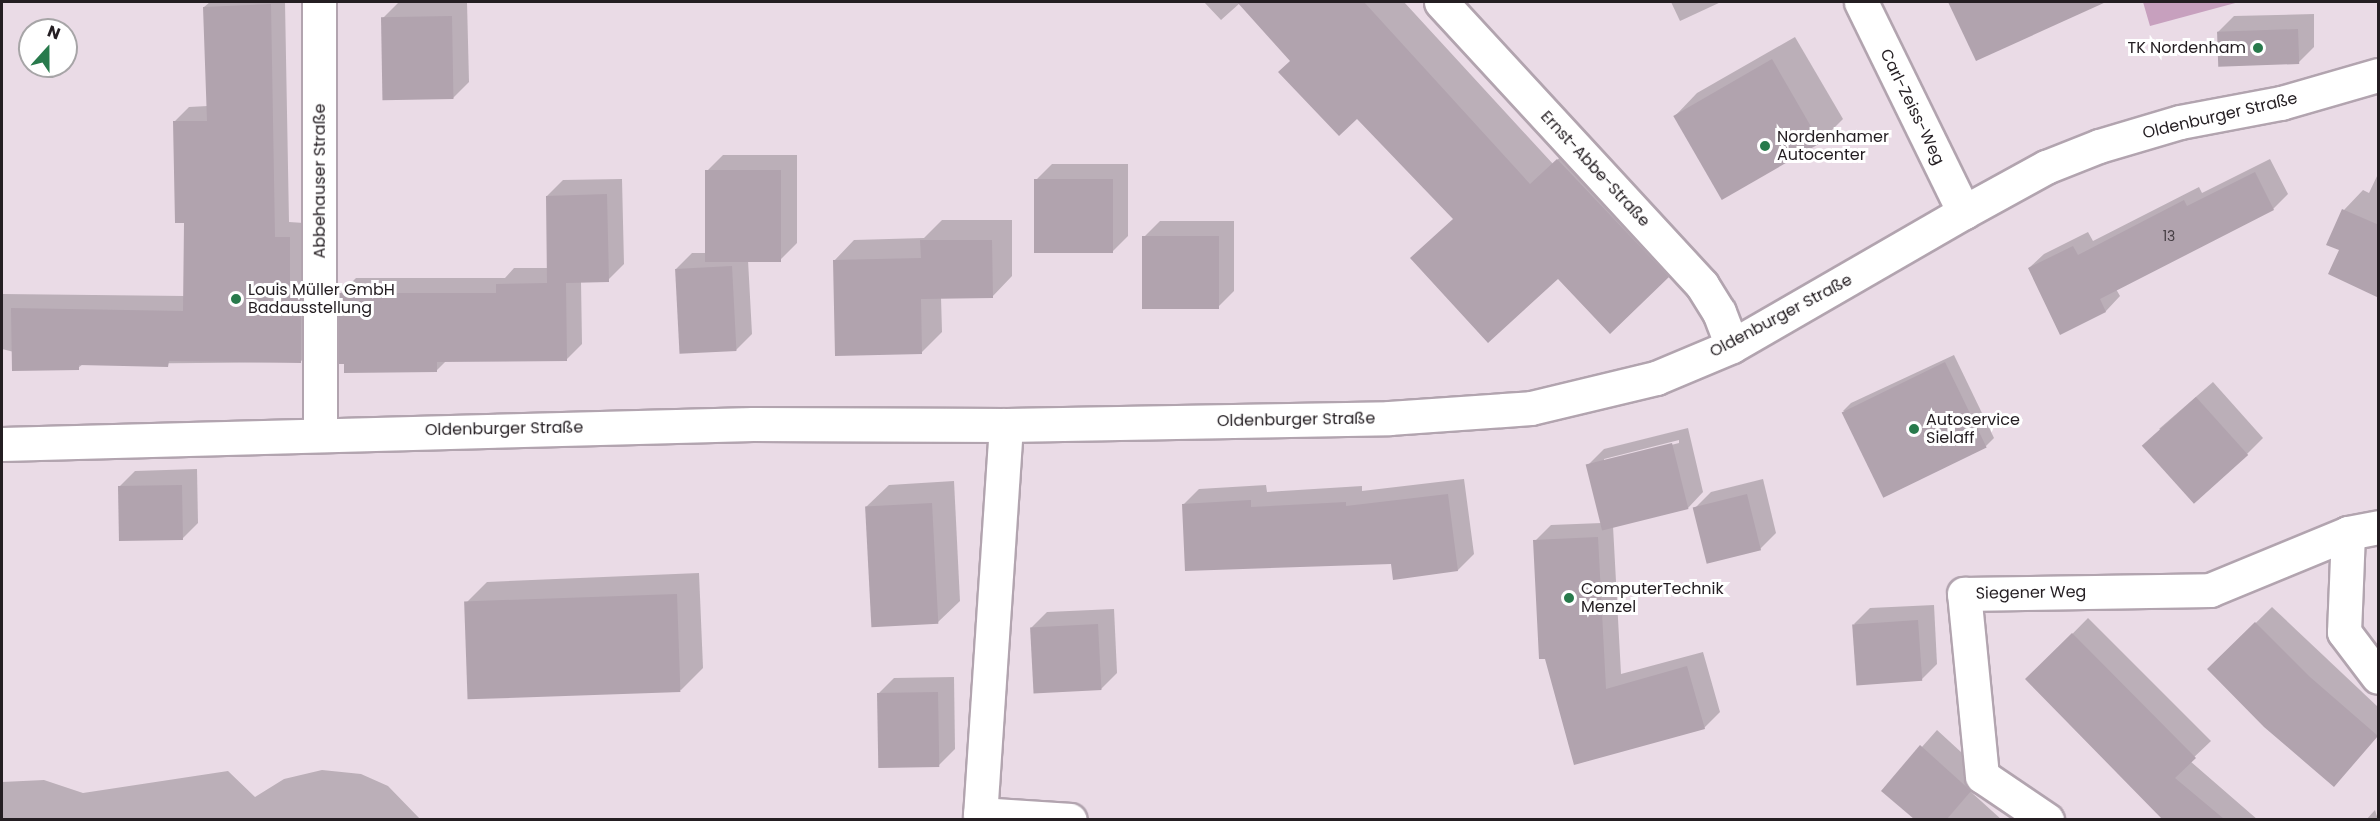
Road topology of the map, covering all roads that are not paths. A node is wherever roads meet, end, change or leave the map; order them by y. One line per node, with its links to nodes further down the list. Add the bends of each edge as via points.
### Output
1 (319, 2): 8 (street, Abbehauser Straße)
2 (1441, 2): 6 (street, Ernst-Abbe-Straße, via 1702,285 1719,312)
3 (1861, 2): 5 (street, Carl-Zeiss-Weg)
4 (2379, 75): 5 (street, Oldenburger Straße, via 2281,103 2180,122 2099,146 2046,167)
5 (1964, 212): 6 (street, Oldenburger Straße)
6 (1732, 346): 7 (street, Oldenburger Straße, via 1656,378 1531,408 1389,418)
7 (1006, 425): 8 (street, Oldenburger Straße, via 753,424); 12 (street, via 980,814)
8 (320, 433): 9 (street, Oldenburger Straße)
9 (2, 444)
10 (2363, 530): 11 (street, Siegener Weg, via 2344,632); 13 (street, Siegener Weg, via 2210,590 1964,594 1982,776)
11 (2379, 677)
12 (1070, 819)
13 (2047, 819)

